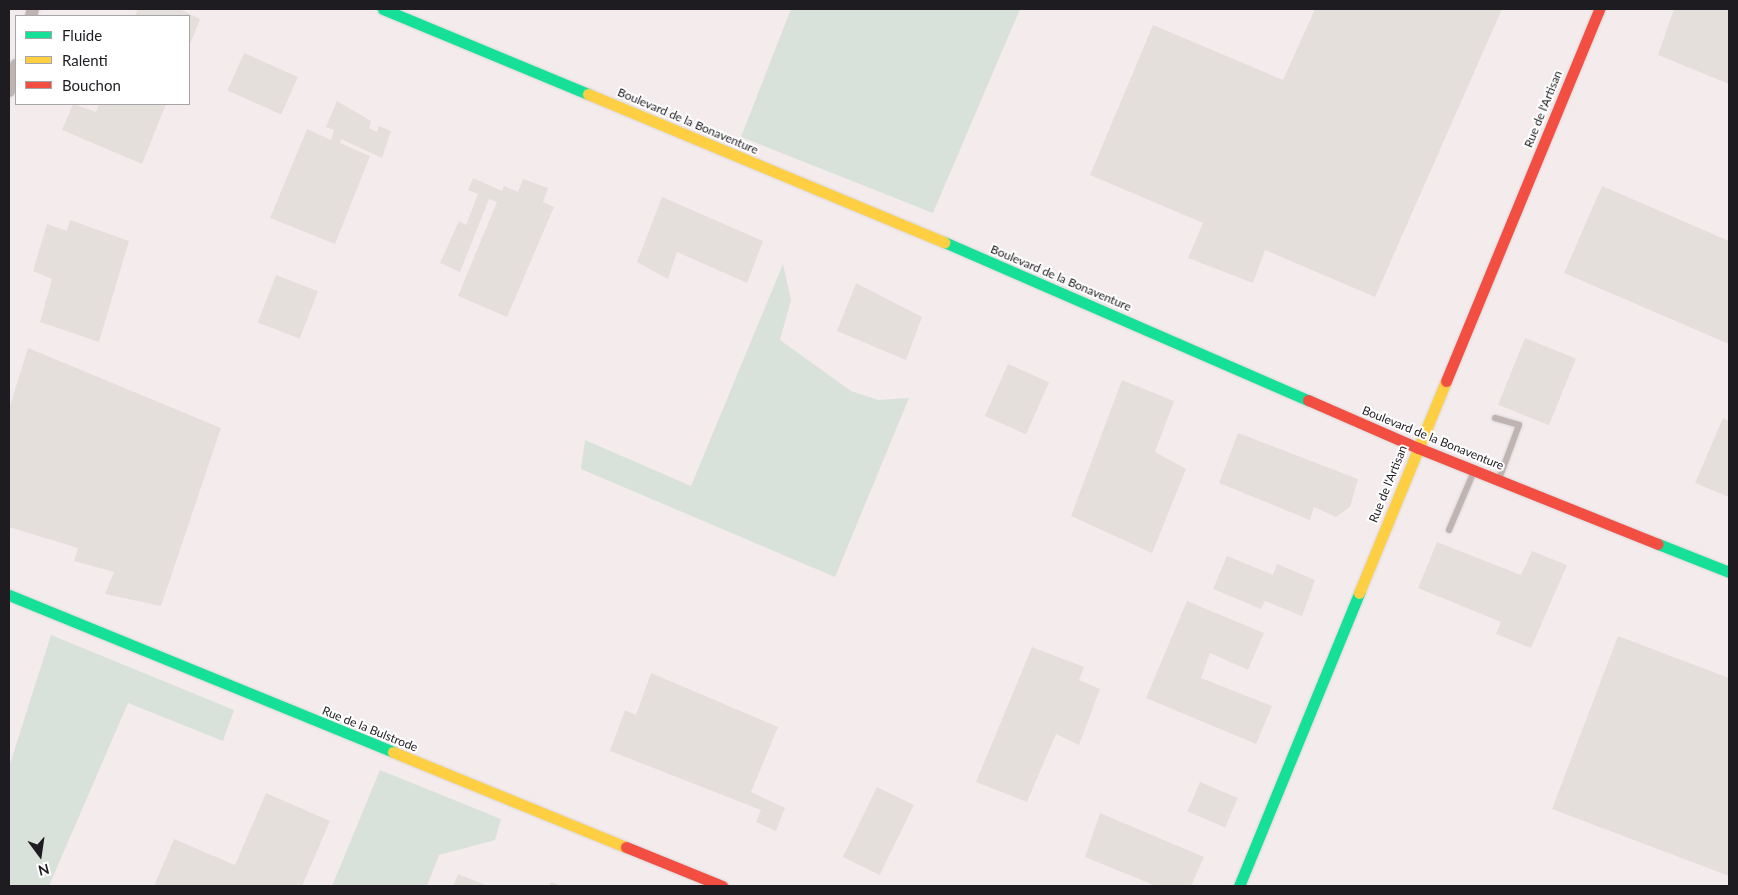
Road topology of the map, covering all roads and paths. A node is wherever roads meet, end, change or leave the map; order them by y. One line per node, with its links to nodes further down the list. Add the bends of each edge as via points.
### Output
1 (383, 9): 6 (street, Boulevard de la Bonaventure, via 930,236)
2 (1599, 9): 6 (street, Rue de l'Artisan)
3 (15, 69): 4 (street)
4 (9, 91)
5 (1495, 418): 8 (lane, via 1519,425)
6 (1418, 448): 7 (street, Boulevard de la Bonaventure); 13 (street, Rue de l'Artisan)
7 (1474, 470): 8 (street, Boulevard de la Bonaventure); 9 (lane)
8 (1499, 480): 10 (street, Boulevard de la Bonaventure)
9 (1449, 530)
10 (1729, 572)
11 (9, 595): 12 (street, Rue de la Bulstrode)
12 (722, 886)
13 (1239, 886)

